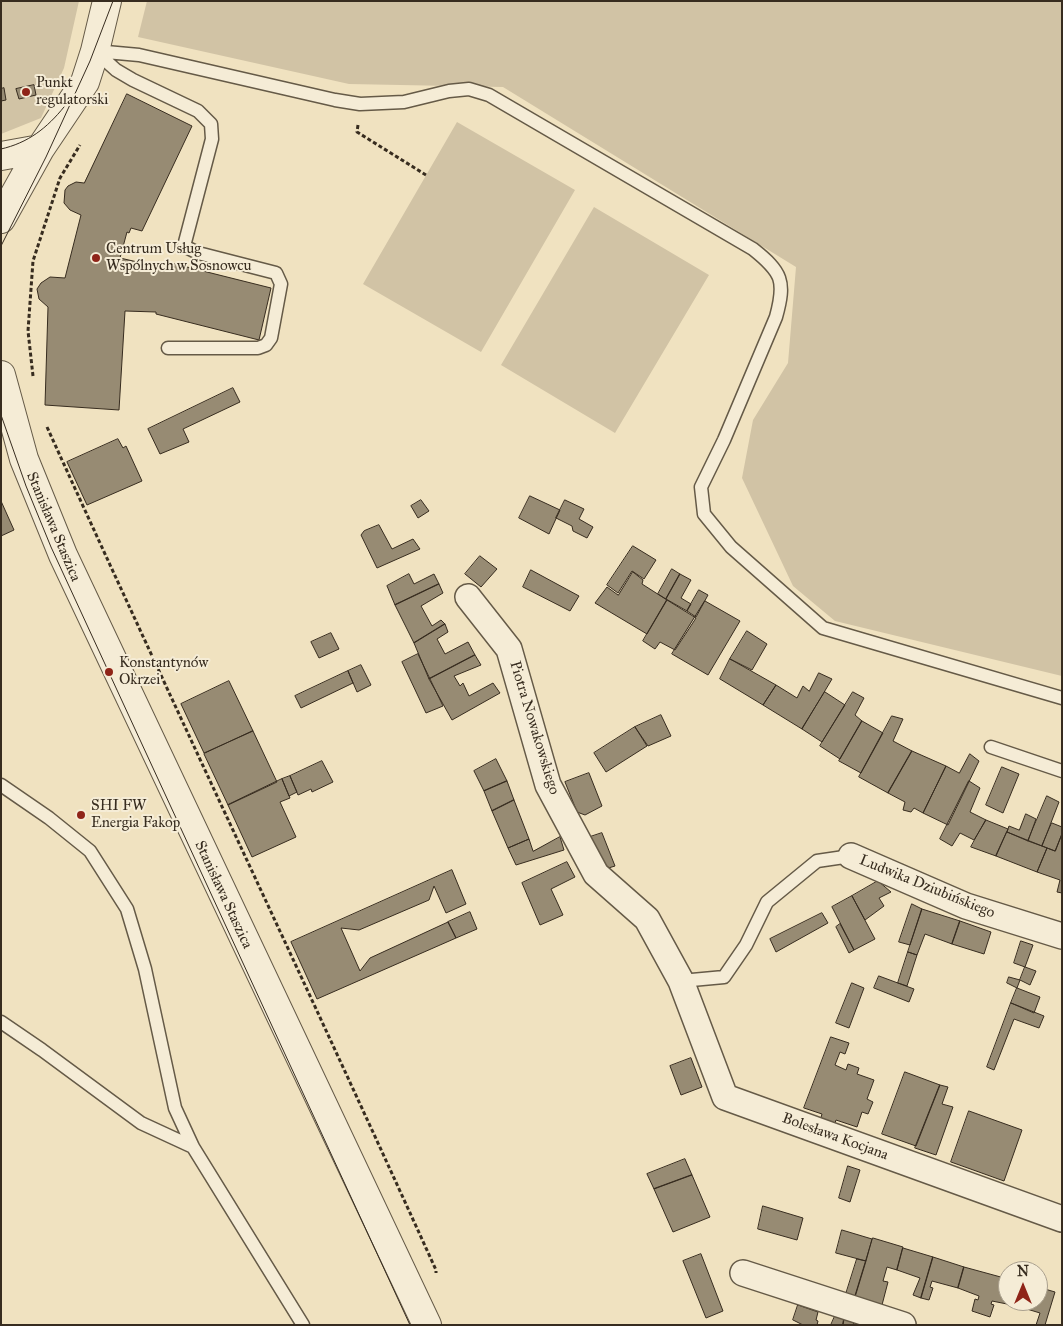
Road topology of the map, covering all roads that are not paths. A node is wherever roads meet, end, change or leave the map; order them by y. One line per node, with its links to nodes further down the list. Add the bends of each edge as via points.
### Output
1 (107, 1): 2 (street)
2 (95, 51): 3 (street, via 85,82); 6 (lane, via 116,70 198,111 211,124 212,139 184,246 198,253 276,273 281,284 271,338 266,345 258,348); 9 (lane, via 139,55 360,104 404,102 469,89 489,95 753,249 770,262 780,276 781,298 728,431 701,487 704,514 731,547 823,628)
3 (40, 149): 4 (street); 5 (street)
4 (1, 156)
5 (1, 219)
6 (168, 348)
7 (1, 375): 21 (street, Stanisława Staszica, via 24,459 63,555)
8 (468, 596): 15 (street, Piotra Nowakowskiego, via 509,649 548,785 596,874 647,918)
9 (1062, 698)
10 (991, 747): 11 (lane)
11 (1062, 771)
12 (1, 785): 17 (lane, via 90,851 127,909 145,969 175,1108)
13 (851, 856): 14 (street, Ludwika Dziubińskiego, via 966,906); 15 (lane, via 817,862 767,902 746,945 724,977)
14 (1062, 936)
15 (681, 981): 18 (street, Bolesława Kocjana, via 724,1097)
16 (1, 1022): 17 (lane, via 141,1122)
17 (193, 1148): 20 (lane)
18 (1062, 1219)
19 (743, 1273): 22 (street)
20 (303, 1325)
21 (427, 1325)
22 (903, 1325)

